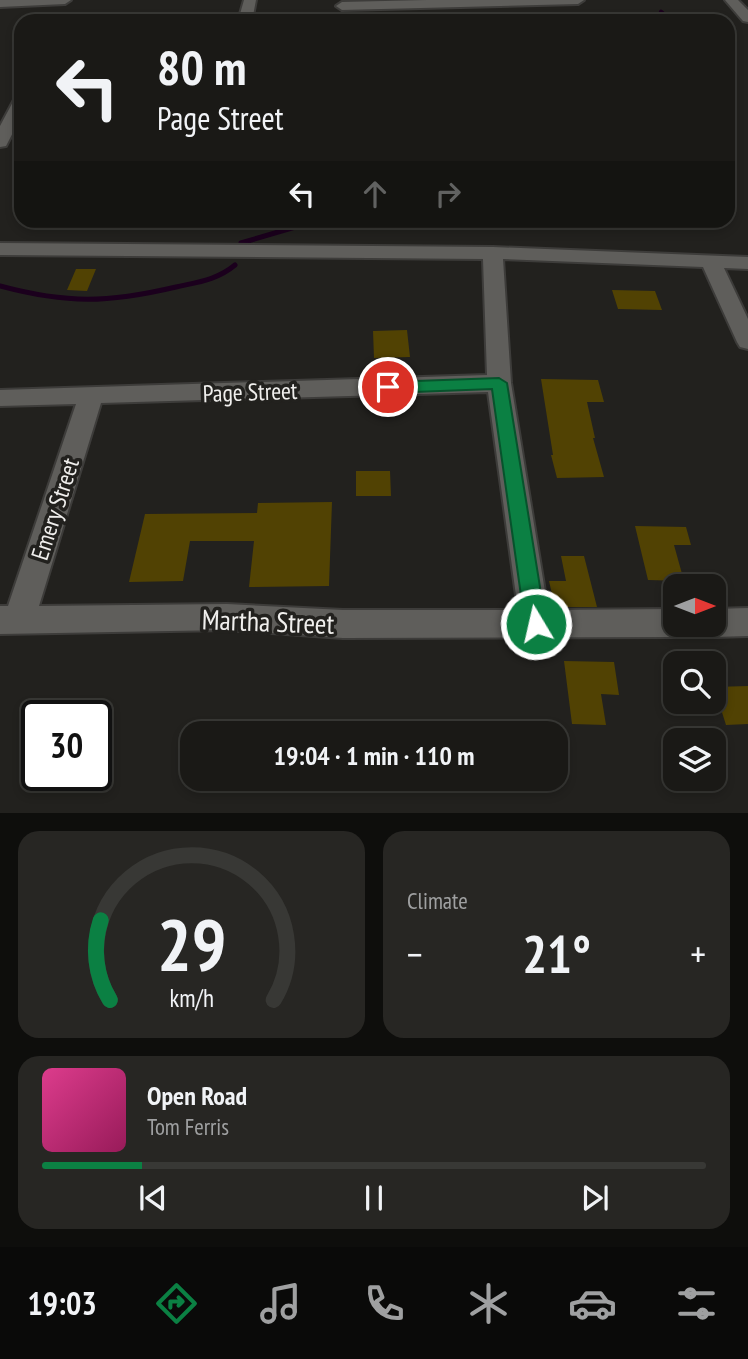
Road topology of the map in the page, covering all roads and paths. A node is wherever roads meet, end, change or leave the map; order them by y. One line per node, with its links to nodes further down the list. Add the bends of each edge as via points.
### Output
1 (578, 0): 3 (street)
2 (731, 0): 6 (street)
3 (342, 3)
4 (0, 4): 5 (street)
5 (71, 4)
6 (748, 18)
7 (14, 118): 8 (street)
8 (0, 142)
9 (0, 249): 10 (street)
10 (493, 253): 11 (street); 14 (street)
11 (711, 263): 12 (street); 13 (street)
12 (748, 263)
13 (748, 342)
14 (499, 383): 15 (street, Page Street); 21 (street)
15 (91, 397): 16 (street, Page Street); 17 (street, Emery Street)
16 (0, 398)
17 (10, 620): 21 (street, Martha Street, via 228,617 343,624)
18 (748, 622): 20 (street)
19 (663, 623): 21 (street, Martha Street)
20 (726, 623)
21 (536, 624)

